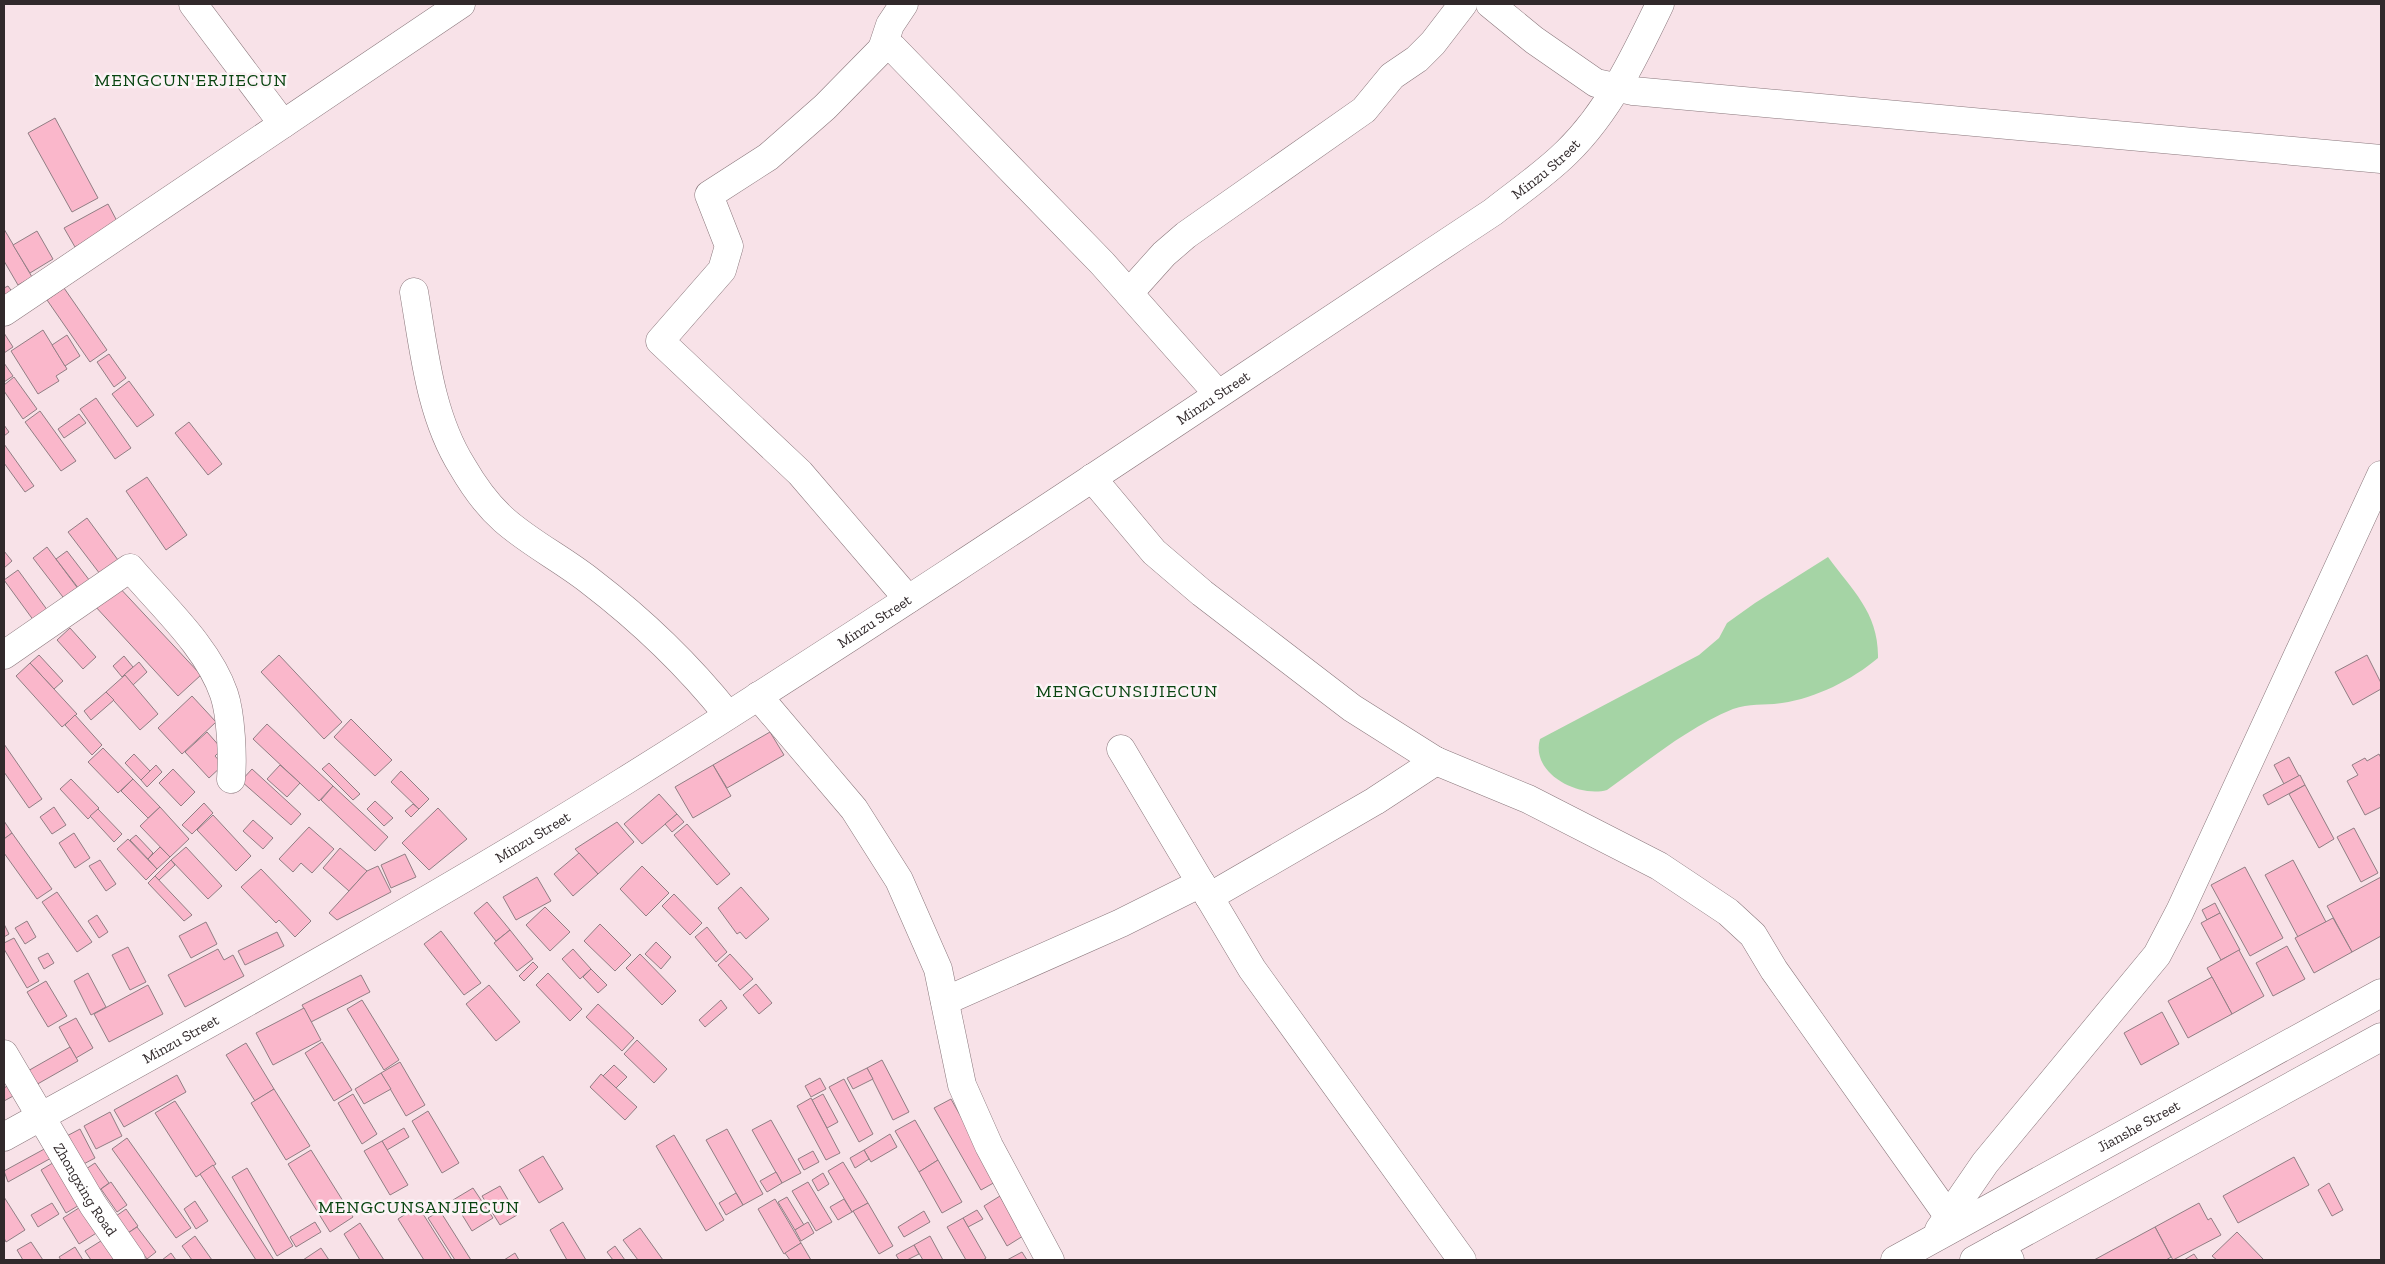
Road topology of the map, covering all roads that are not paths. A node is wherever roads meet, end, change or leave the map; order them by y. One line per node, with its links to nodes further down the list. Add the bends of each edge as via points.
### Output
1 (193, 4): 9 (street)
2 (461, 4): 9 (street)
3 (904, 4): 7 (street, via 890,25)
4 (1463, 4): 12 (street, via 1433,43 1392,76 1364,110 1186,235 1164,254)
5 (1490, 4): 8 (street, via 1534,40 1596,83)
6 (1660, 4): 8 (street, Minzu Street)
7 (882, 49): 12 (street, via 893,48 1102,262); 17 (street, via 768,158 709,195 730,246 722,270 660,341 800,473)
8 (1616, 88): 10 (street); 14 (street, Minzu Street, via 1567,152 1493,212)
9 (283, 124): 13 (street)
10 (2381, 159)
11 (414, 292): 20 (street, via 432,391 444,428 461,464 481,494 503,520 626,609 702,682)
12 (1129, 294): 14 (street)
13 (4, 312)
14 (1218, 394): 16 (street, Minzu Street)
15 (2381, 475): 31 (street, via 2332,586 2157,955 1985,1163)
16 (1092, 478): 17 (street, Minzu Street); 22 (street, via 1154,552 1202,592 1352,708)
17 (908, 600): 19 (street, Minzu Street)
18 (4, 654): 23 (street, via 130,568 205,656 218,679 225,696 233,758)
19 (758, 696): 20 (street, Minzu Street); 26 (street, via 854,809 878,845 899,880 920,926 938,969)
20 (728, 715): 29 (street, Minzu Street, via 620,784 346,948)
21 (1121, 749): 24 (street)
22 (1436, 761): 24 (street, via 1375,801); 31 (street, via 1528,799 1659,866 1728,912 1753,935 1774,970)
23 (231, 778)
24 (1205, 890): 26 (street, via 1121,923); 36 (street, via 1252,968)
25 (2381, 993): 32 (street, Jianshe Street)
26 (945, 1001): 35 (street, via 962,1085 989,1146)
27 (2381, 1037): 33 (street)
28 (4, 1054): 29 (street, Zhongxing Road)
29 (40, 1118): 30 (street, Minzu Street); 34 (street, Zhongxing Road)
30 (4, 1137)
31 (1949, 1217): 32 (street)
32 (1933, 1239): 37 (street, Jianshe Street)
33 (2006, 1253): 38 (street)
34 (131, 1260)
35 (1050, 1260)
36 (1462, 1260)
37 (1895, 1260)
38 (1974, 1260)

